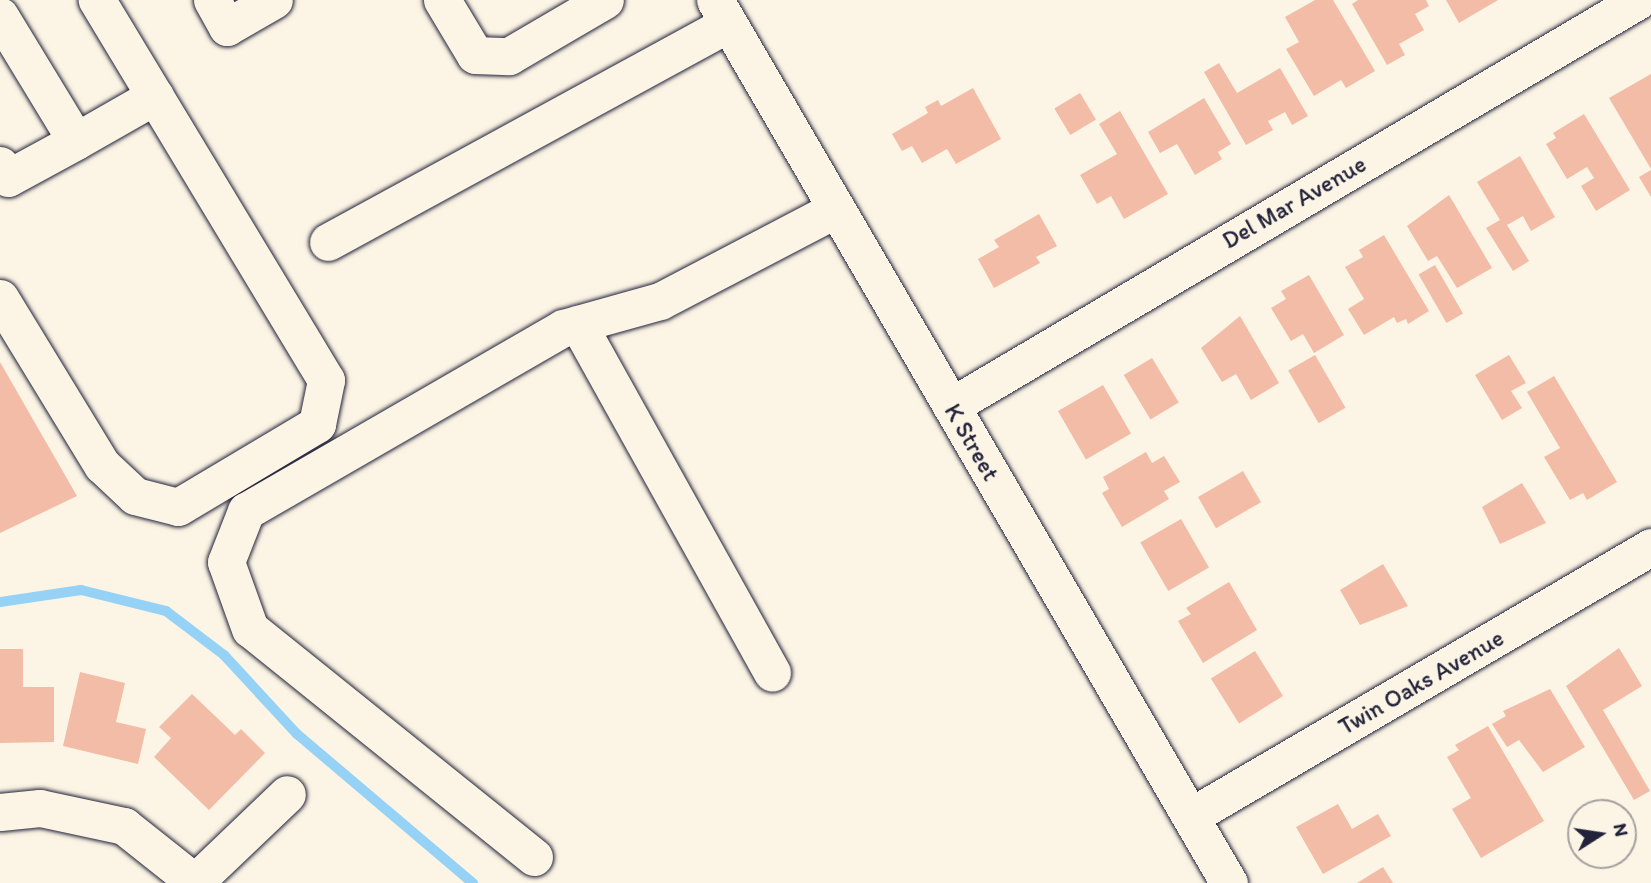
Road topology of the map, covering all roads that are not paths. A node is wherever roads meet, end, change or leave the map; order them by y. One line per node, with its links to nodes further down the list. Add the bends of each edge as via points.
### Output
1 (97, 0): 9 (street)
2 (212, 0): 3 (street, via 227,27)
3 (274, 0)
4 (442, 0): 5 (street, via 475,55 509,56)
5 (605, 0)
6 (1639, 0): 16 (street, Del Mar Avenue)
7 (722, 12): 12 (street, K Street); 13 (street)
8 (0, 16): 10 (street)
9 (155, 96): 10 (street); 14 (street, via 326,380 317,424 178,506 135,496 102,465)
10 (76, 141): 11 (street)
11 (3, 176)
12 (836, 209): 15 (street, via 660,301); 16 (street, K Street)
13 (328, 242)
14 (0, 298)
15 (578, 324): 18 (street); 22 (street, via 563,328 246,510 226,562 250,629)
16 (951, 405): 21 (street, K Street)
17 (1651, 547): 21 (street, Twin Oaks Avenue)
18 (772, 673)
19 (287, 794): 23 (street)
20 (0, 812): 23 (street, via 40,807 124,826)
21 (1191, 817): 24 (street, K Street)
22 (534, 858)
23 (195, 883)
24 (1229, 883)

